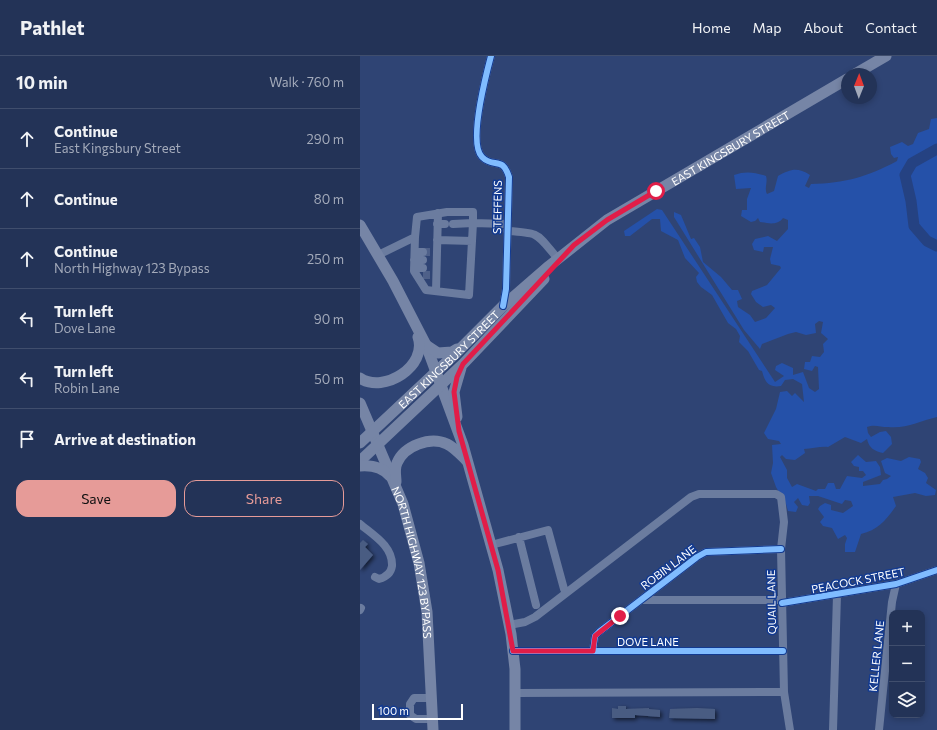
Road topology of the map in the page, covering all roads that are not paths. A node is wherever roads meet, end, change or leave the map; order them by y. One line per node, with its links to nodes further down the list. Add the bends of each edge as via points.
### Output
1 (491, 56): 9 (street, STEFFENS, via 479,111 476,145 482,158 500,163 506,168 509,177)
2 (886, 56): 3 (main road)
3 (865, 68)
4 (841, 83): 13 (main road, EAST KINGSBURY STREET, via 613,217)
5 (438, 213): 6 (street, via 473,212); 7 (street); 10 (street, via 417,217)
6 (473, 223): 7 (street); 9 (street); 12 (street)
7 (445, 224): 11 (street)
8 (360, 226): 14 (main road)
9 (507, 227): 15 (street, via 538,235); 19 (street, STEFFENS, via 506,290)
10 (415, 237): 14 (street); 16 (street)
11 (437, 240): 12 (street); 16 (street)
12 (472, 241): 17 (street, via 469,295)
13 (574, 245): 15 (main road, EAST KINGSBURY STREET); 22 (main road, EAST KINGSBURY STREET)
14 (378, 255): 18 (main road)
15 (558, 259): 19 (main road, EAST KINGSBURY STREET)
16 (426, 264): 17 (street); 17 (street, via 426,290)
17 (436, 291)
18 (406, 305): 21 (main road); 24 (main road, via 420,342 417,359 407,370 388,381 370,382)
19 (503, 306): 20 (main road, EAST KINGSBURY STREET)
20 (465, 344): 21 (main road, via 444,354); 23 (main road, EAST KINGSBURY STREET)
21 (426, 345): 23 (main road)
22 (463, 364): 25 (main road, EAST KINGSBURY STREET); 27 (main road, via 454,392)
23 (435, 372): 25 (main road); 28 (main road, EAST KINGSBURY STREET)
24 (360, 378)
25 (440, 385): 27 (main road); 30 (main road, EAST KINGSBURY STREET)
26 (360, 403): 28 (main road, NORTH HIGHWAY 123 BYPASS)
27 (459, 431): 32 (main road)
28 (372, 432): 29 (main road, EAST KINGSBURY STREET); 30 (main road, NORTH HIGHWAY 123 BYPASS)
29 (360, 443)
30 (377, 445): 31 (main road, EAST KINGSBURY STREET); 34 (main road, NORTH HIGHWAY 123 BYPASS)
31 (360, 461)
32 (467, 462): 35 (main road, via 457,451 437,441 409,449 402,454 395,471); 38 (main road)
33 (360, 466): 34 (main road, via 380,468)
34 (393, 480): 35 (main road, NORTH HIGHWAY 123 BYPASS)
35 (403, 504): 54 (main road, NORTH HIGHWAY 123 BYPASS, via 426,600)
36 (360, 524): 41 (street, via 390,552 391,569 384,577)
37 (518, 537): 38 (street); 43 (street, via 548,530); 47 (street)
38 (491, 545): 48 (main road)
39 (780, 549): 45 (street, ROBIN LANE, via 706,552); 46 (street, QUAIL LANE); 48 (street, QUAIL LANE, via 784,522 781,497 776,494 699,494 534,617 525,622)
40 (937, 570): 42 (street, PEACOCK STREET)
41 (375, 577)
42 (896, 584): 44 (street, PEACOCK STREET); 60 (street, KELLER LANE)
43 (564, 589)
44 (837, 595): 46 (street, PEACOCK STREET); 59 (street)
45 (641, 600): 46 (street, PEACOCK STREET); 50 (street, ROBIN LANE, via 595,636)
46 (782, 601): 51 (street, QUAIL LANE)
47 (536, 605)
48 (509, 625): 49 (main road)
49 (513, 651): 50 (street, DOVE LANE); 53 (main road)
50 (593, 651): 51 (street, DOVE LANE)
51 (783, 651): 52 (street, QUAIL LANE)
52 (784, 692): 53 (street); 58 (street, QUAIL LANE)
53 (516, 693): 57 (main road)
54 (432, 698): 55 (main road, NORTH HIGHWAY 123 BYPASS); 55 (street, via 414,698 410,704 410,715 416,719)
55 (432, 719): 56 (main road, NORTH HIGHWAY 123 BYPASS)
56 (433, 730)
57 (515, 730)
58 (790, 730)
59 (833, 730)
60 (879, 730)

